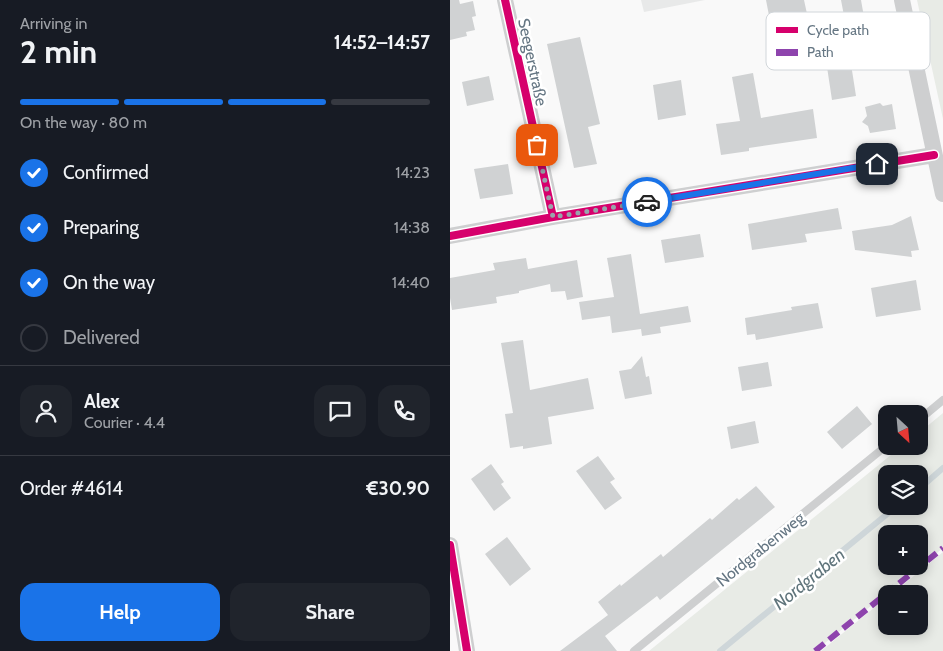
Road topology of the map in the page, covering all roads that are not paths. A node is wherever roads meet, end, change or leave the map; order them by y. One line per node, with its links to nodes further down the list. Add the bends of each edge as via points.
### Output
1 (505, 0): 5 (street, Seegerstraße)
2 (918, 70): 3 (street)
3 (938, 160): 4 (street); 5 (street)
4 (943, 194)
5 (553, 217): 6 (street)
6 (450, 236)
7 (943, 400): 8 (lane)
8 (928, 412)
9 (878, 453): 12 (lane, Nordgrabenweg)
10 (450, 545): 11 (street)
11 (466, 651)
12 (634, 651)

